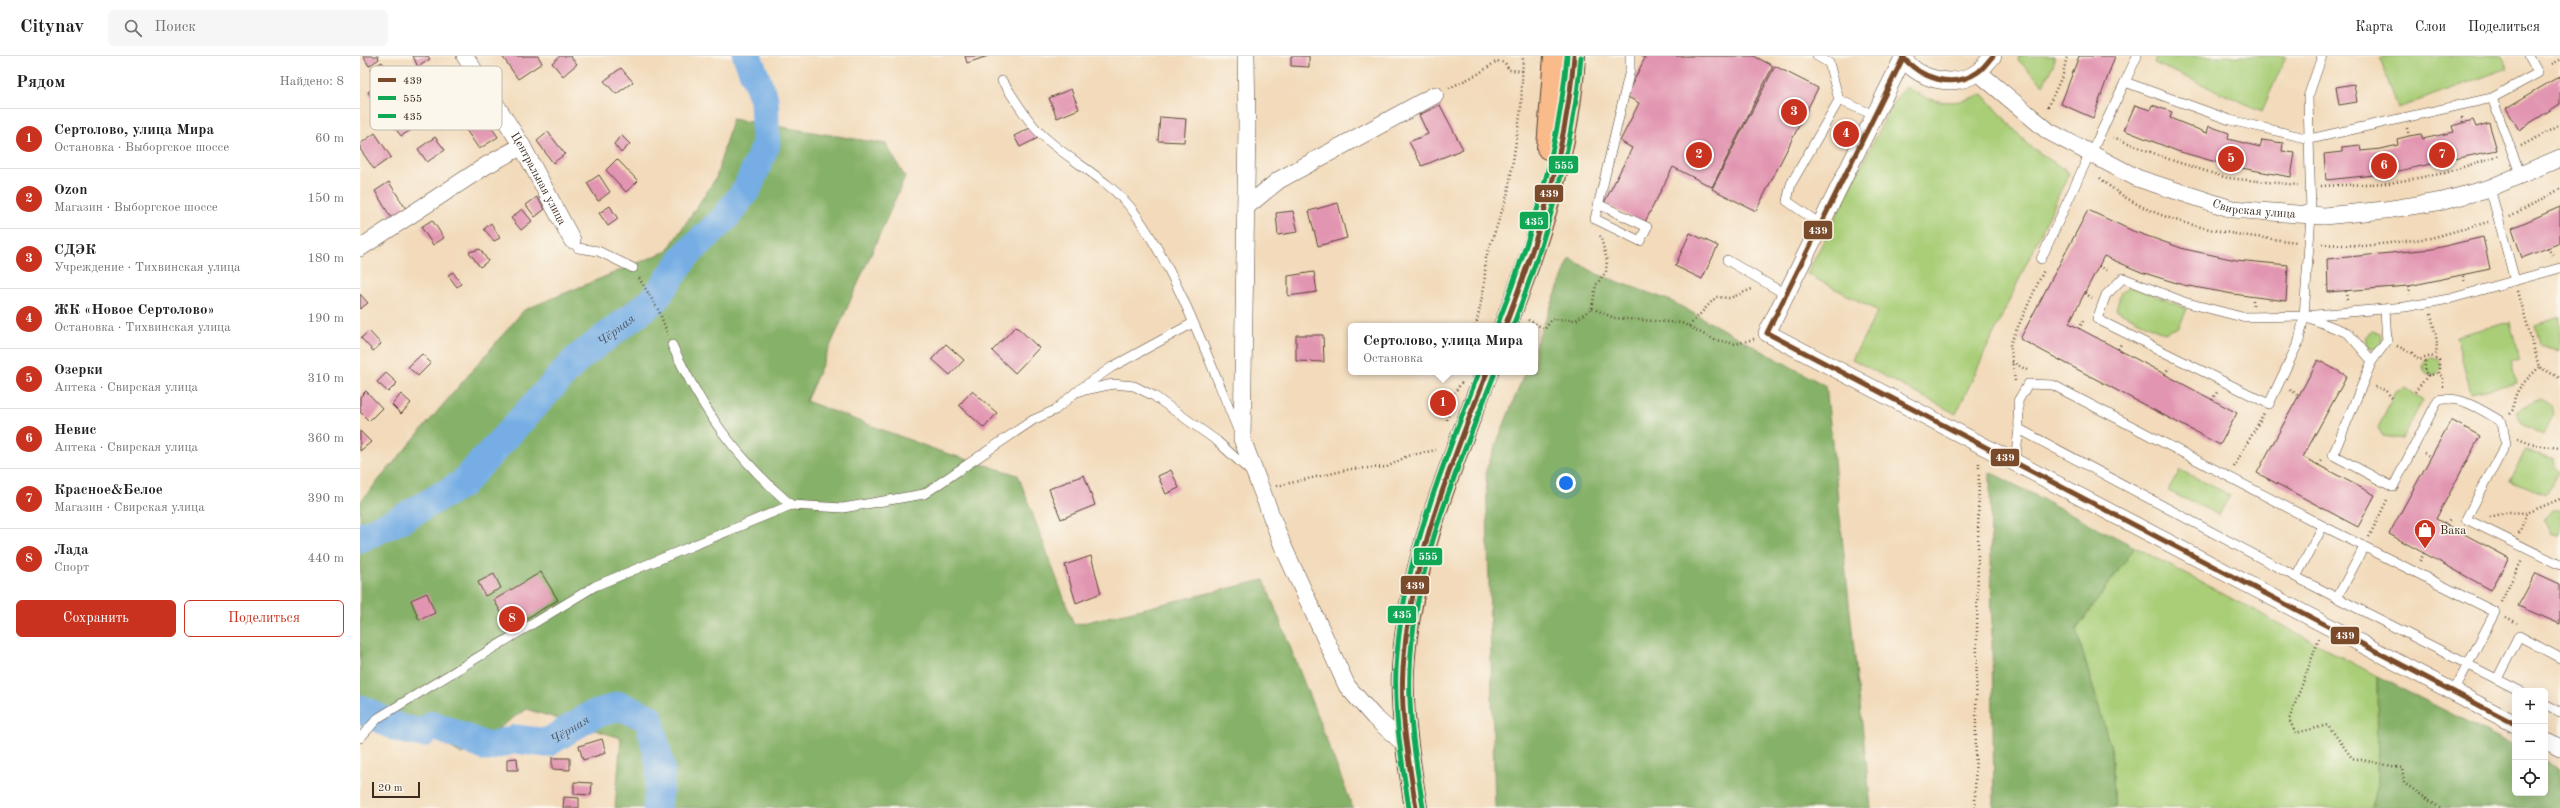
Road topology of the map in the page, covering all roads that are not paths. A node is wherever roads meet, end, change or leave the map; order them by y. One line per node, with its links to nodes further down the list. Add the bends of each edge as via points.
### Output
1 (465, 56): 12 (street, Центральная улица)
2 (1246, 56): 28 (street)
3 (1555, 56): 31 (main road)
4 (1574, 56): 31 (main road, via 1562,147)
5 (1630, 56): 27 (lane, via 1630,70)
6 (1817, 56): 18 (lane, via 1829,63)
7 (1993, 56): 13 (street)
8 (2137, 56): 15 (lane)
9 (2322, 56): 21 (lane, via 2308,97)
10 (2529, 56): 17 (lane, via 2538,73)
11 (1903, 57): 13 (street, via 1918,73 1937,81 1958,80); 20 (street)
12 (471, 66)
13 (1978, 72): 23 (street, Свирская улица, via 2048,131)
14 (1002, 81): 42 (lane, via 1038,132 1116,192 1134,212 1163,262)
15 (2125, 82): 21 (lane, via 2230,120); 23 (lane)
16 (1435, 95): 28 (street, via 1279,180)
17 (2492, 98): 21 (lane); 25 (lane)
18 (1839, 100): 20 (lane); 30 (lane, via 1791,184 1787,201)
19 (502, 114): 22 (street, Центральная улица)
20 (1874, 114): 30 (street)
21 (2310, 139): 29 (lane)
22 (522, 146): 32 (street, Центральная улица); 33 (street, via 487,164)
23 (2090, 154): 29 (street, Свирская улица, via 2137,178 2232,209); 34 (lane)
24 (2560, 158): 25 (street, Свирская улица)
25 (2521, 176): 26 (street, Свирская улица)
26 (2490, 188): 29 (street, Свирская улица, via 2386,210); 38 (lane)
27 (1598, 204): 27 (lane, via 1595,219 1640,241 1647,227)
28 (1246, 207): 49 (street)
29 (2311, 215): 41 (lane)
30 (1820, 224): 39 (street)
31 (1538, 232): 43 (main road)
32 (572, 240): 36 (lane, via 578,248 598,251)
33 (360, 248)
34 (2041, 259)
35 (1727, 260): 39 (lane)
36 (633, 268)
37 (2560, 268): 38 (lane)
38 (2515, 281): 40 (lane)
39 (1786, 294): 50 (street, via 1767,332)
40 (2385, 310): 41 (lane); 45 (lane, via 2388,341)
41 (2304, 316): 41 (lane, via 2242,317 2184,302 2123,278 2106,295 2097,319 2269,404 2299,341); 45 (lane, via 2348,333)
42 (1193, 323): 47 (lane, via 1112,367); 49 (lane)
43 (1506, 323)
44 (672, 345): 52 (lane, via 695,393 728,441 759,478)
45 (2372, 361): 55 (lane, via 2333,455 2394,487 2438,400 2447,398 2470,404 2502,422 2506,444 2466,519)
46 (1486, 375): 68 (main road, via 1457,449 1420,558 1410,610 1403,669)
47 (1076, 392): 51 (lane, via 1112,384 1134,386 1154,396 1217,441); 52 (lane, via 1055,410 1033,420 924,494 843,508)
48 (2019, 429): 50 (lane); 53 (lane, via 2018,401 2028,384 2053,385); 56 (lane)
49 (1242, 439): 51 (street)
50 (2015, 461): 62 (street)
51 (1256, 475): 68 (street, via 1282,544 1347,686 1374,717)
52 (790, 505): 66 (lane, via 595,586 378,718)
53 (2323, 526): 54 (lane); 56 (lane)
54 (2364, 547): 57 (lane); 59 (lane, via 2496,612)
55 (2560, 565)
56 (2296, 577): 57 (lane)
57 (2337, 598): 59 (lane)
58 (2560, 658): 60 (lane, via 2519,636)
59 (2467, 665): 60 (lane); 62 (lane)
60 (2497, 679): 61 (lane)
61 (2514, 688)
62 (2454, 691): 65 (street)
63 (2548, 706): 64 (lane)
64 (2560, 712)
65 (2512, 722)
66 (360, 738)
67 (2548, 742): 69 (street)
68 (1407, 746): 70 (main road)
69 (2560, 748)
70 (1416, 808)

